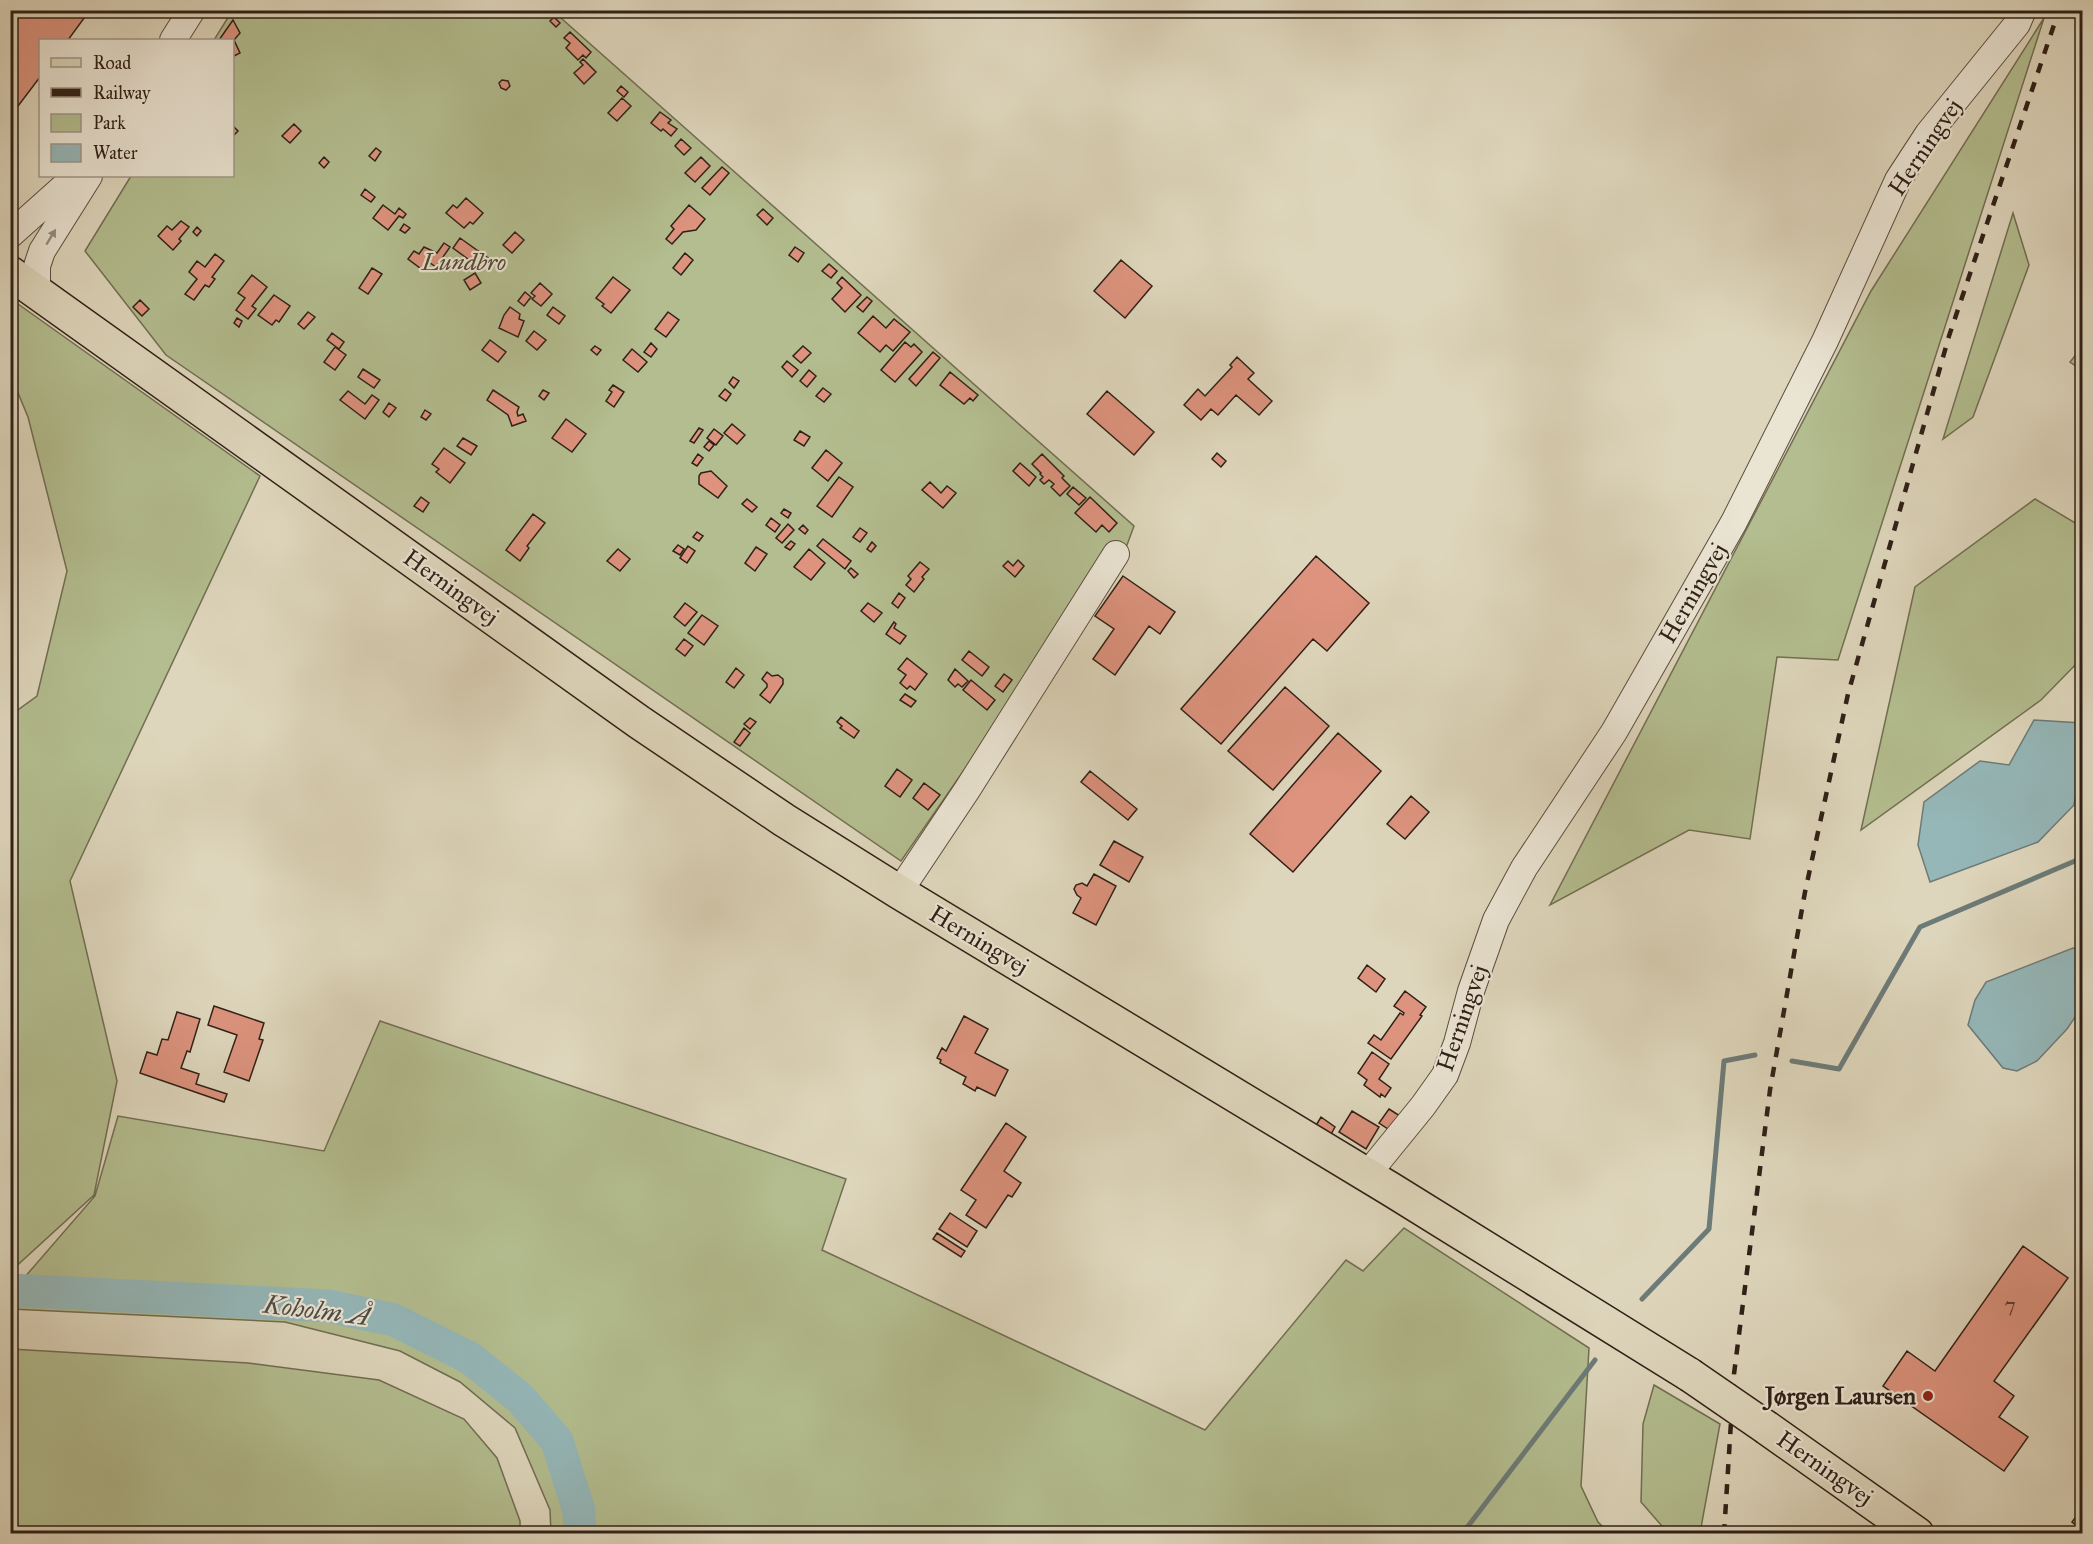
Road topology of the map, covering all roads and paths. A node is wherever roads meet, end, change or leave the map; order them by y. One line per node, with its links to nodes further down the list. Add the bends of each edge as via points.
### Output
1 (192, 10): 3 (street)
2 (2023, 10): 11 (street, Herningvej, via 2017,24 1928,134 1898,180 1825,341 1734,522 1614,732 1524,868 1496,920 1445,1075)
3 (174, 39)
4 (75, 177): 6 (street)
5 (88, 177): 8 (street, one-way to 5, via 37,266 42,251)
6 (10, 235)
7 (10, 273): 8 (main road, Herningvej)
8 (37, 291): 10 (main road, Herningvej, via 639,722)
9 (1116, 554): 10 (street)
10 (899, 892): 11 (main road, Herningvej)
11 (1366, 1176): 12 (main road, Herningvej, bridge, via 1690,1375)
12 (1917, 1533)

